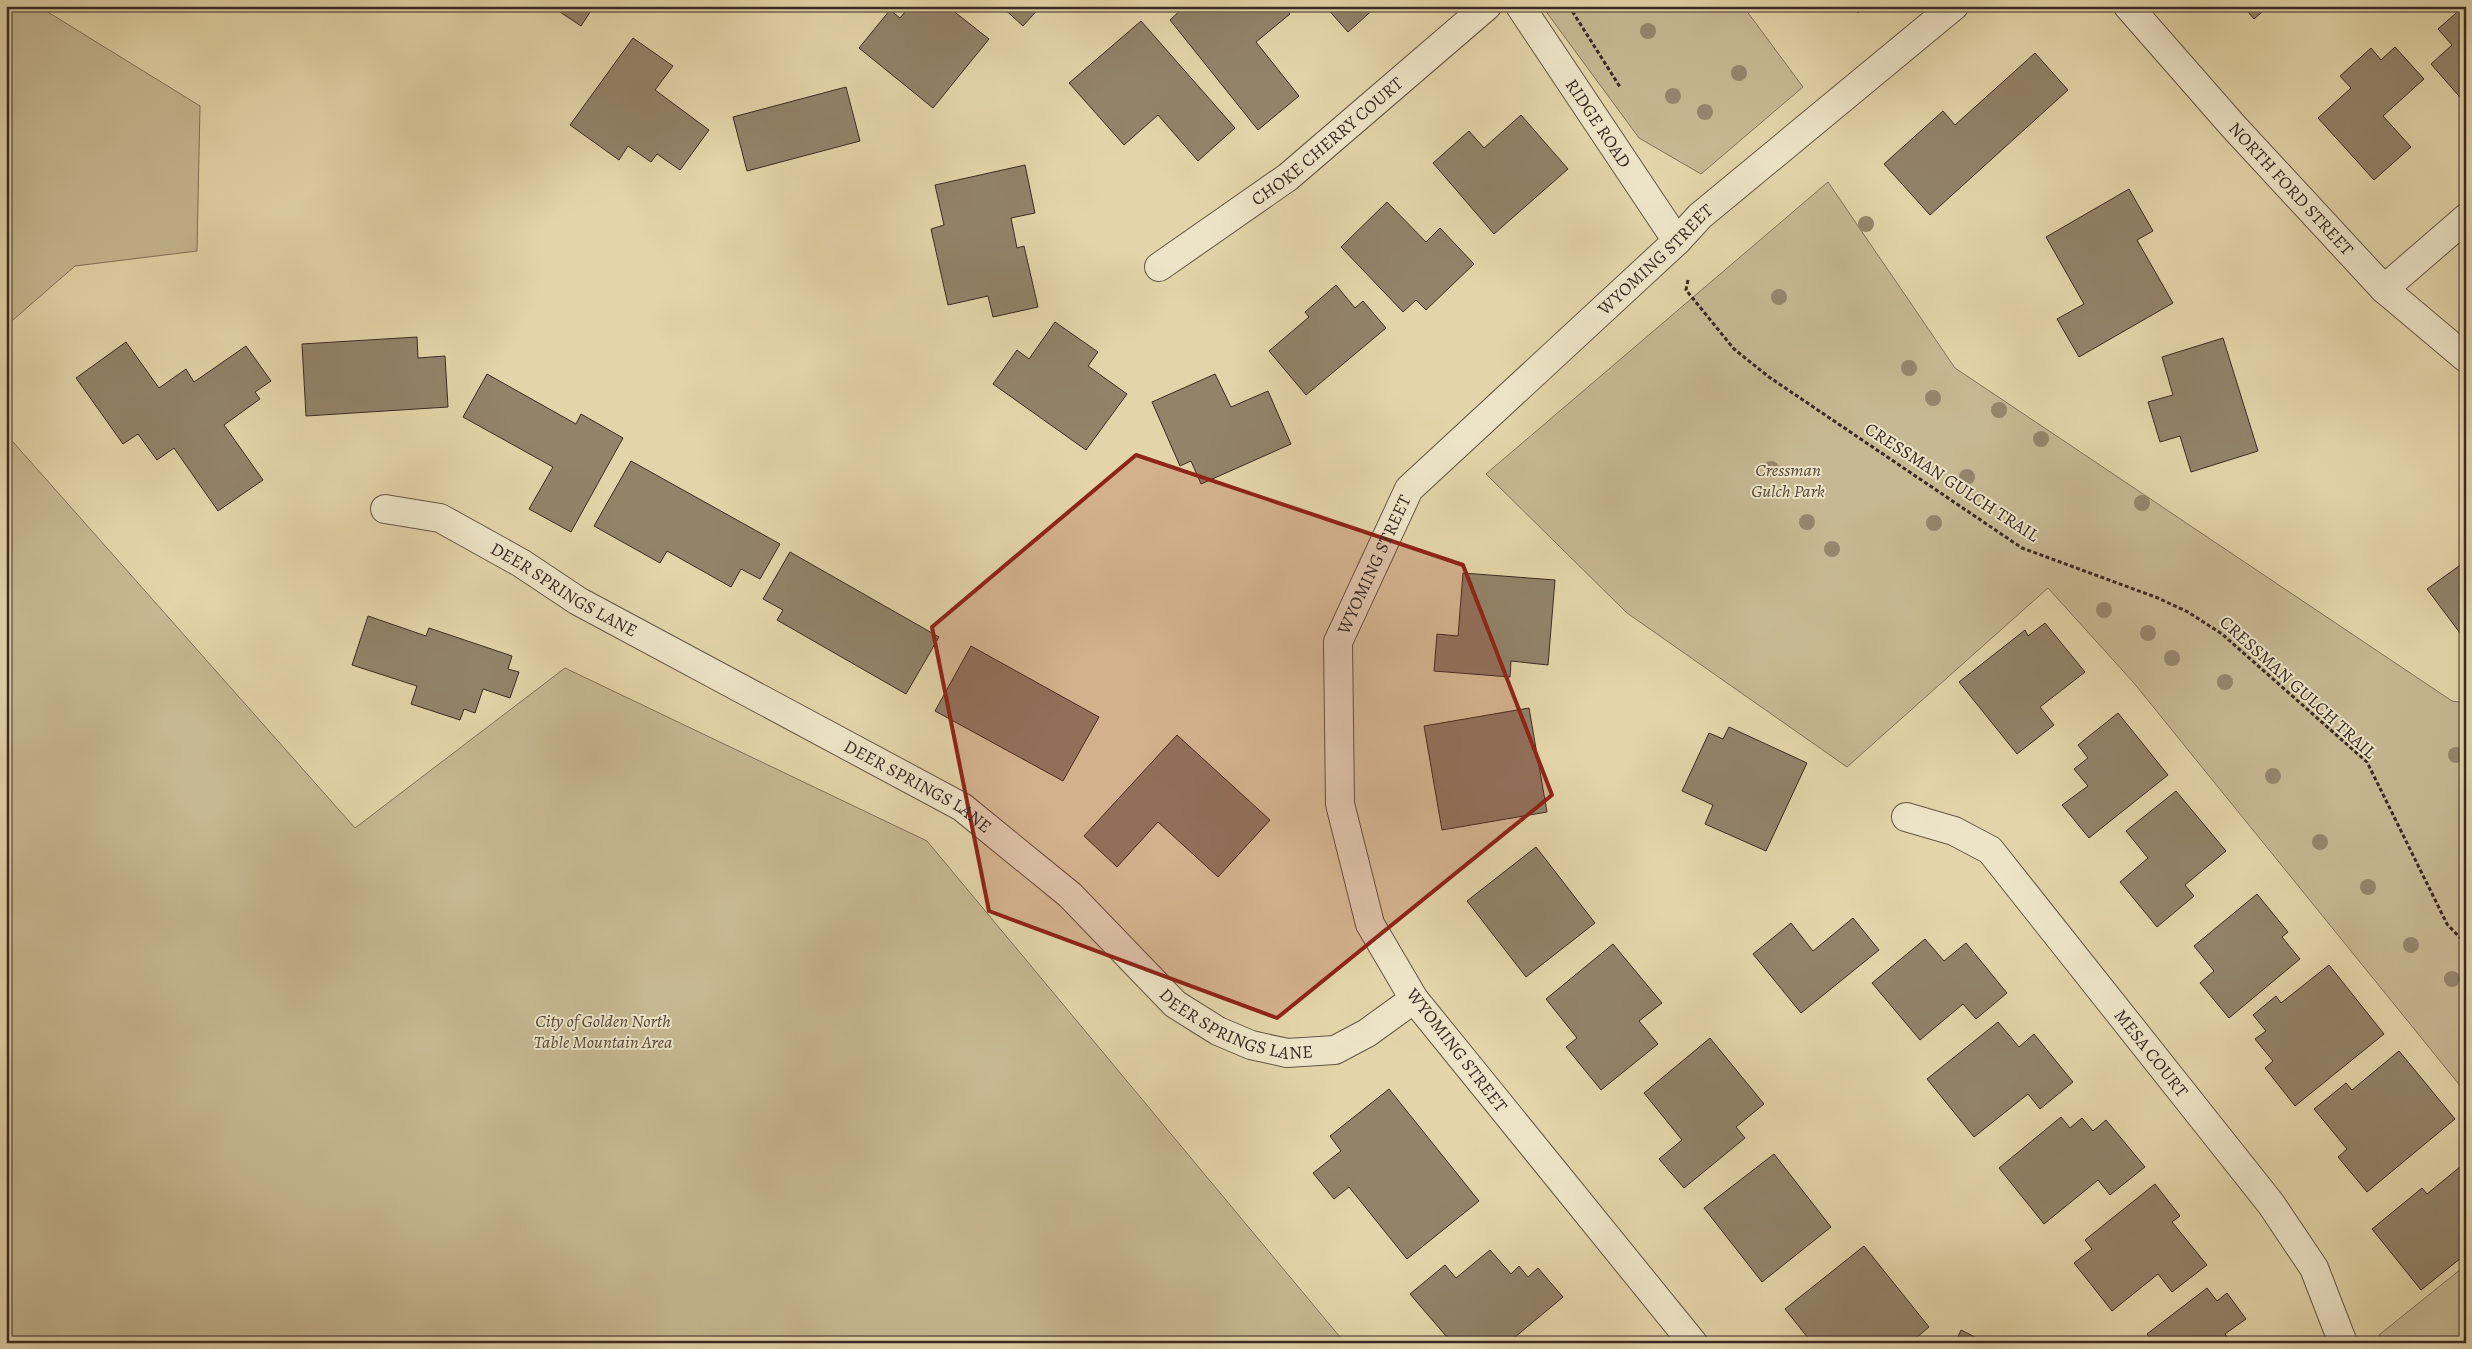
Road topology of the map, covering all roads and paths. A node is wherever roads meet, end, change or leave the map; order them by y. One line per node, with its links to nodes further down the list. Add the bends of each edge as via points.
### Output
1 (1487, 6): 9 (street, CHOKE CHERRY COURT, via 1288,177)
2 (1520, 6): 8 (street, RIDGE ROAD)
3 (1569, 6): 6 (path)
4 (1954, 6): 8 (street, WYOMING STREET, via 1700,216)
5 (2128, 6): 11 (street, NORTH FORD STREET, via 2234,127)
6 (1621, 88)
7 (2466, 218): 11 (street)
8 (1677, 242): 16 (street, WYOMING STREET, via 1409,489 1338,642 1340,804 1370,924)
9 (1159, 267)
10 (1690, 272): 15 (path, CRESSMAN GULCH TRAIL, via 1686,290 1734,349 1769,377 2022,548 2158,598 2188,612 2222,634 2367,762 2447,924)
11 (2384, 289): 12 (street, NORTH FORD STREET)
12 (2466, 358)
13 (385, 509): 16 (street, DEER SPRINGS LANE, via 440,518 521,563 578,601 962,807 1070,896 1175,1004 1218,1032 1251,1045 1288,1053 1335,1050 1367,1033)
14 (1906, 817): 18 (street, MESA COURT, via 1954,831 1990,850 2271,1204 2314,1268)
15 (2466, 944)
16 (1414, 1000): 17 (street, WYOMING STREET)
17 (1693, 1343)
18 (2342, 1343)

